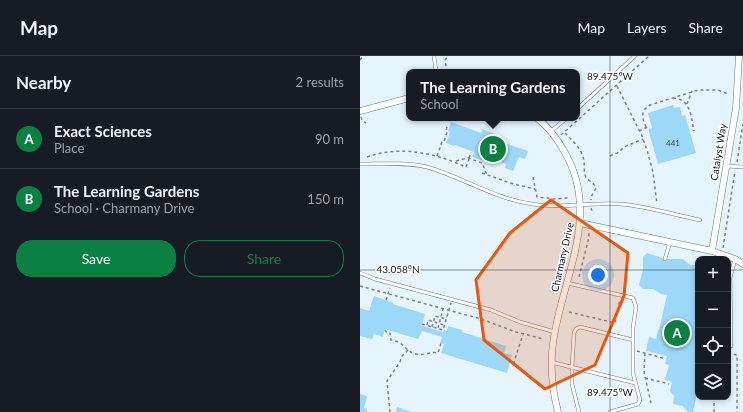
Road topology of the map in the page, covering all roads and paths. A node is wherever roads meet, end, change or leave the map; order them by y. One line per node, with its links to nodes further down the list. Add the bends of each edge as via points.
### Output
1 (363, 56): 7 (path)
2 (434, 56): 8 (lane)
3 (448, 56): 9 (path)
4 (635, 56): 16 (lane)
5 (649, 56): 10 (path)
6 (739, 56): 41 (street, Catalyst Way, via 736,108)
7 (360, 60)
8 (436, 69)
9 (447, 69)
10 (617, 86): 19 (path); 28 (path)
11 (692, 91): 12 (path, via 718,90); 13 (path); 15 (path)
12 (728, 94)
13 (672, 98): 15 (path, via 681,99); 27 (path, via 643,110 642,117)
14 (406, 99): 17 (street)
15 (687, 104): 29 (path)
16 (580, 106)
17 (360, 111)
18 (360, 115): 23 (path)
19 (580, 118)
20 (540, 121): 30 (street, Charmany Drive)
21 (564, 121): 30 (lane)
22 (577, 121): 31 (path)
23 (366, 123)
24 (743, 124): 42 (path)
25 (650, 126): 27 (path)
26 (448, 127): 35 (path)
27 (646, 128): 28 (path)
28 (639, 131): 33 (path)
29 (694, 131)
30 (551, 132): 49 (street, Charmany Drive, via 574,170)
31 (564, 132): 32 (path); 50 (path, via 581,152 586,177 596,188 591,197)
32 (561, 135)
33 (643, 139): 36 (path); 51 (path, via 653,172)
34 (471, 152): 38 (path)
35 (437, 156): 37 (path, via 396,151); 39 (path)
36 (610, 156)
37 (367, 157)
38 (469, 158): 39 (path); 39 (path, via 466,167); 45 (path, via 482,163)
39 (454, 162)
40 (360, 164): 49 (lane, via 425,167 520,202 548,206)
41 (726, 166): 42 (lane); 57 (street, Catalyst Way)
42 (736, 167): 43 (lane); 58 (path)
43 (743, 167)
44 (482, 173): 45 (path)
45 (487, 174): 47 (path)
46 (533, 177): 47 (path)
47 (535, 189): 48 (path, via 537,197)
48 (568, 198)
49 (581, 205): 50 (lane); 54 (street, Charmany Drive)
50 (591, 205): 51 (lane, via 619,204); 52 (path)
51 (658, 211): 53 (lane)
52 (593, 214)
53 (700, 220)
54 (580, 223): 56 (street); 65 (street, Charmany Drive)
55 (589, 231): 64 (path)
56 (670, 242): 57 (street); 60 (lane)
57 (712, 251): 58 (street)
58 (722, 255): 61 (street)
59 (743, 258): 61 (street)
60 (665, 259)
61 (735, 259): 62 (street); 83 (lane, via 730,284)
62 (743, 264)
63 (360, 273): 66 (lane)
64 (579, 277)
65 (567, 283): 69 (lane); 86 (street, Charmany Drive)
66 (392, 284): 68 (path); 71 (lane)
67 (360, 286): 68 (path)
68 (388, 295): 70 (path); 72 (path)
69 (621, 295): 74 (path, via 615,323); 89 (lane, via 633,298 636,307)
70 (386, 300)
71 (452, 300): 73 (path); 86 (lane, via 491,310)
72 (443, 309): 73 (path); 75 (path)
73 (449, 310): 76 (path); 87 (path)
74 (569, 312)
75 (441, 318): 76 (path); 77 (path, via 436,316); 79 (path)
76 (446, 320): 80 (path)
77 (434, 322): 79 (path); 81 (path, via 428,320); 82 (path)
78 (422, 324): 81 (path)
79 (439, 324): 80 (path); 84 (path)
80 (444, 325): 84 (path, via 443,330)
81 (427, 326): 82 (path)
82 (432, 327): 84 (path)
83 (731, 328)
84 (438, 329)
85 (385, 330): 91 (path, via 390,333 391,340)
86 (555, 332): 95 (street, Charmany Drive)
87 (523, 334): 88 (path); 94 (path)
88 (543, 339)
89 (634, 340): 96 (lane, via 580,327 574,333); 98 (lane, via 632,365)
90 (442, 343): 91 (path, via 438,353 419,355)
91 (408, 350): 102 (path, via 387,381)
92 (731, 354): 107 (path, via 737,355)
93 (666, 358): 97 (path, via 645,353)
94 (512, 362)
95 (551, 362): 96 (lane); 103 (street, Charmany Drive)
96 (572, 367): 98 (lane); 104 (lane)
97 (645, 378): 99 (path); 101 (path)
98 (635, 383): 105 (lane, via 640,400 638,404)
99 (668, 384)
100 (714, 400): 106 (path)
101 (651, 403)
102 (390, 412)
103 (558, 412)
104 (579, 412)
105 (610, 412)
106 (714, 412)
107 (737, 412)

